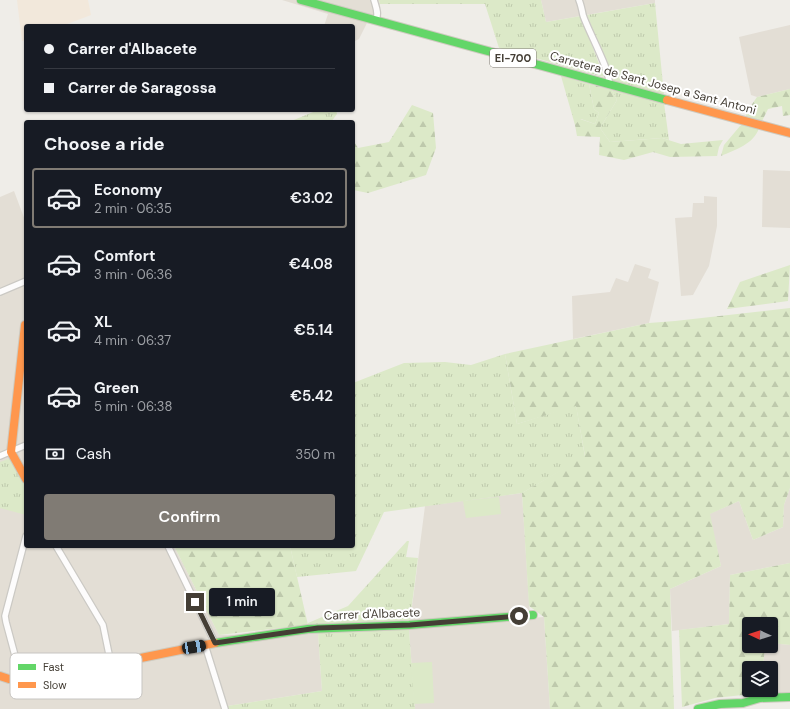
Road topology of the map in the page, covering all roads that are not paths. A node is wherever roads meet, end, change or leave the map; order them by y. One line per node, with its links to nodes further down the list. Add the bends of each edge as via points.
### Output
1 (301, 0): 4 (street, Carretera de Sant Josep a Sant Antoni / EI-700)
2 (374, 0): 4 (street, via 377,8)
3 (580, 0): 5 (street, via 610,80)
4 (376, 20): 5 (street, Carretera de Sant Josep a Sant Antoni / EI-700)
5 (609, 84): 6 (street, Carretera de Sant Josep a Sant Antoni / EI-700)
6 (790, 133)
7 (24, 282): 8 (street)
8 (0, 292)
9 (24, 334): 11 (street)
10 (24, 446): 11 (street)
11 (11, 452): 12 (street); 13 (street)
12 (0, 456)
13 (24, 475)
14 (24, 544): 20 (street, via 5,616)
15 (57, 548): 21 (street, via 103,625)
16 (169, 548): 18 (street)
17 (533, 615): 18 (street, Carrer d'Albacete, via 410,625 318,628)
18 (215, 643): 19 (street, Carrer d'Albacete)
19 (205, 645): 22 (street, Carrer d'Albacete); 26 (street)
20 (14, 653)
21 (109, 653)
22 (142, 658)
23 (0, 676): 24 (street, Carrer d'Albacete)
24 (10, 679)
25 (790, 697): 27 (street, via 760,698)
26 (225, 709)
27 (698, 709)

